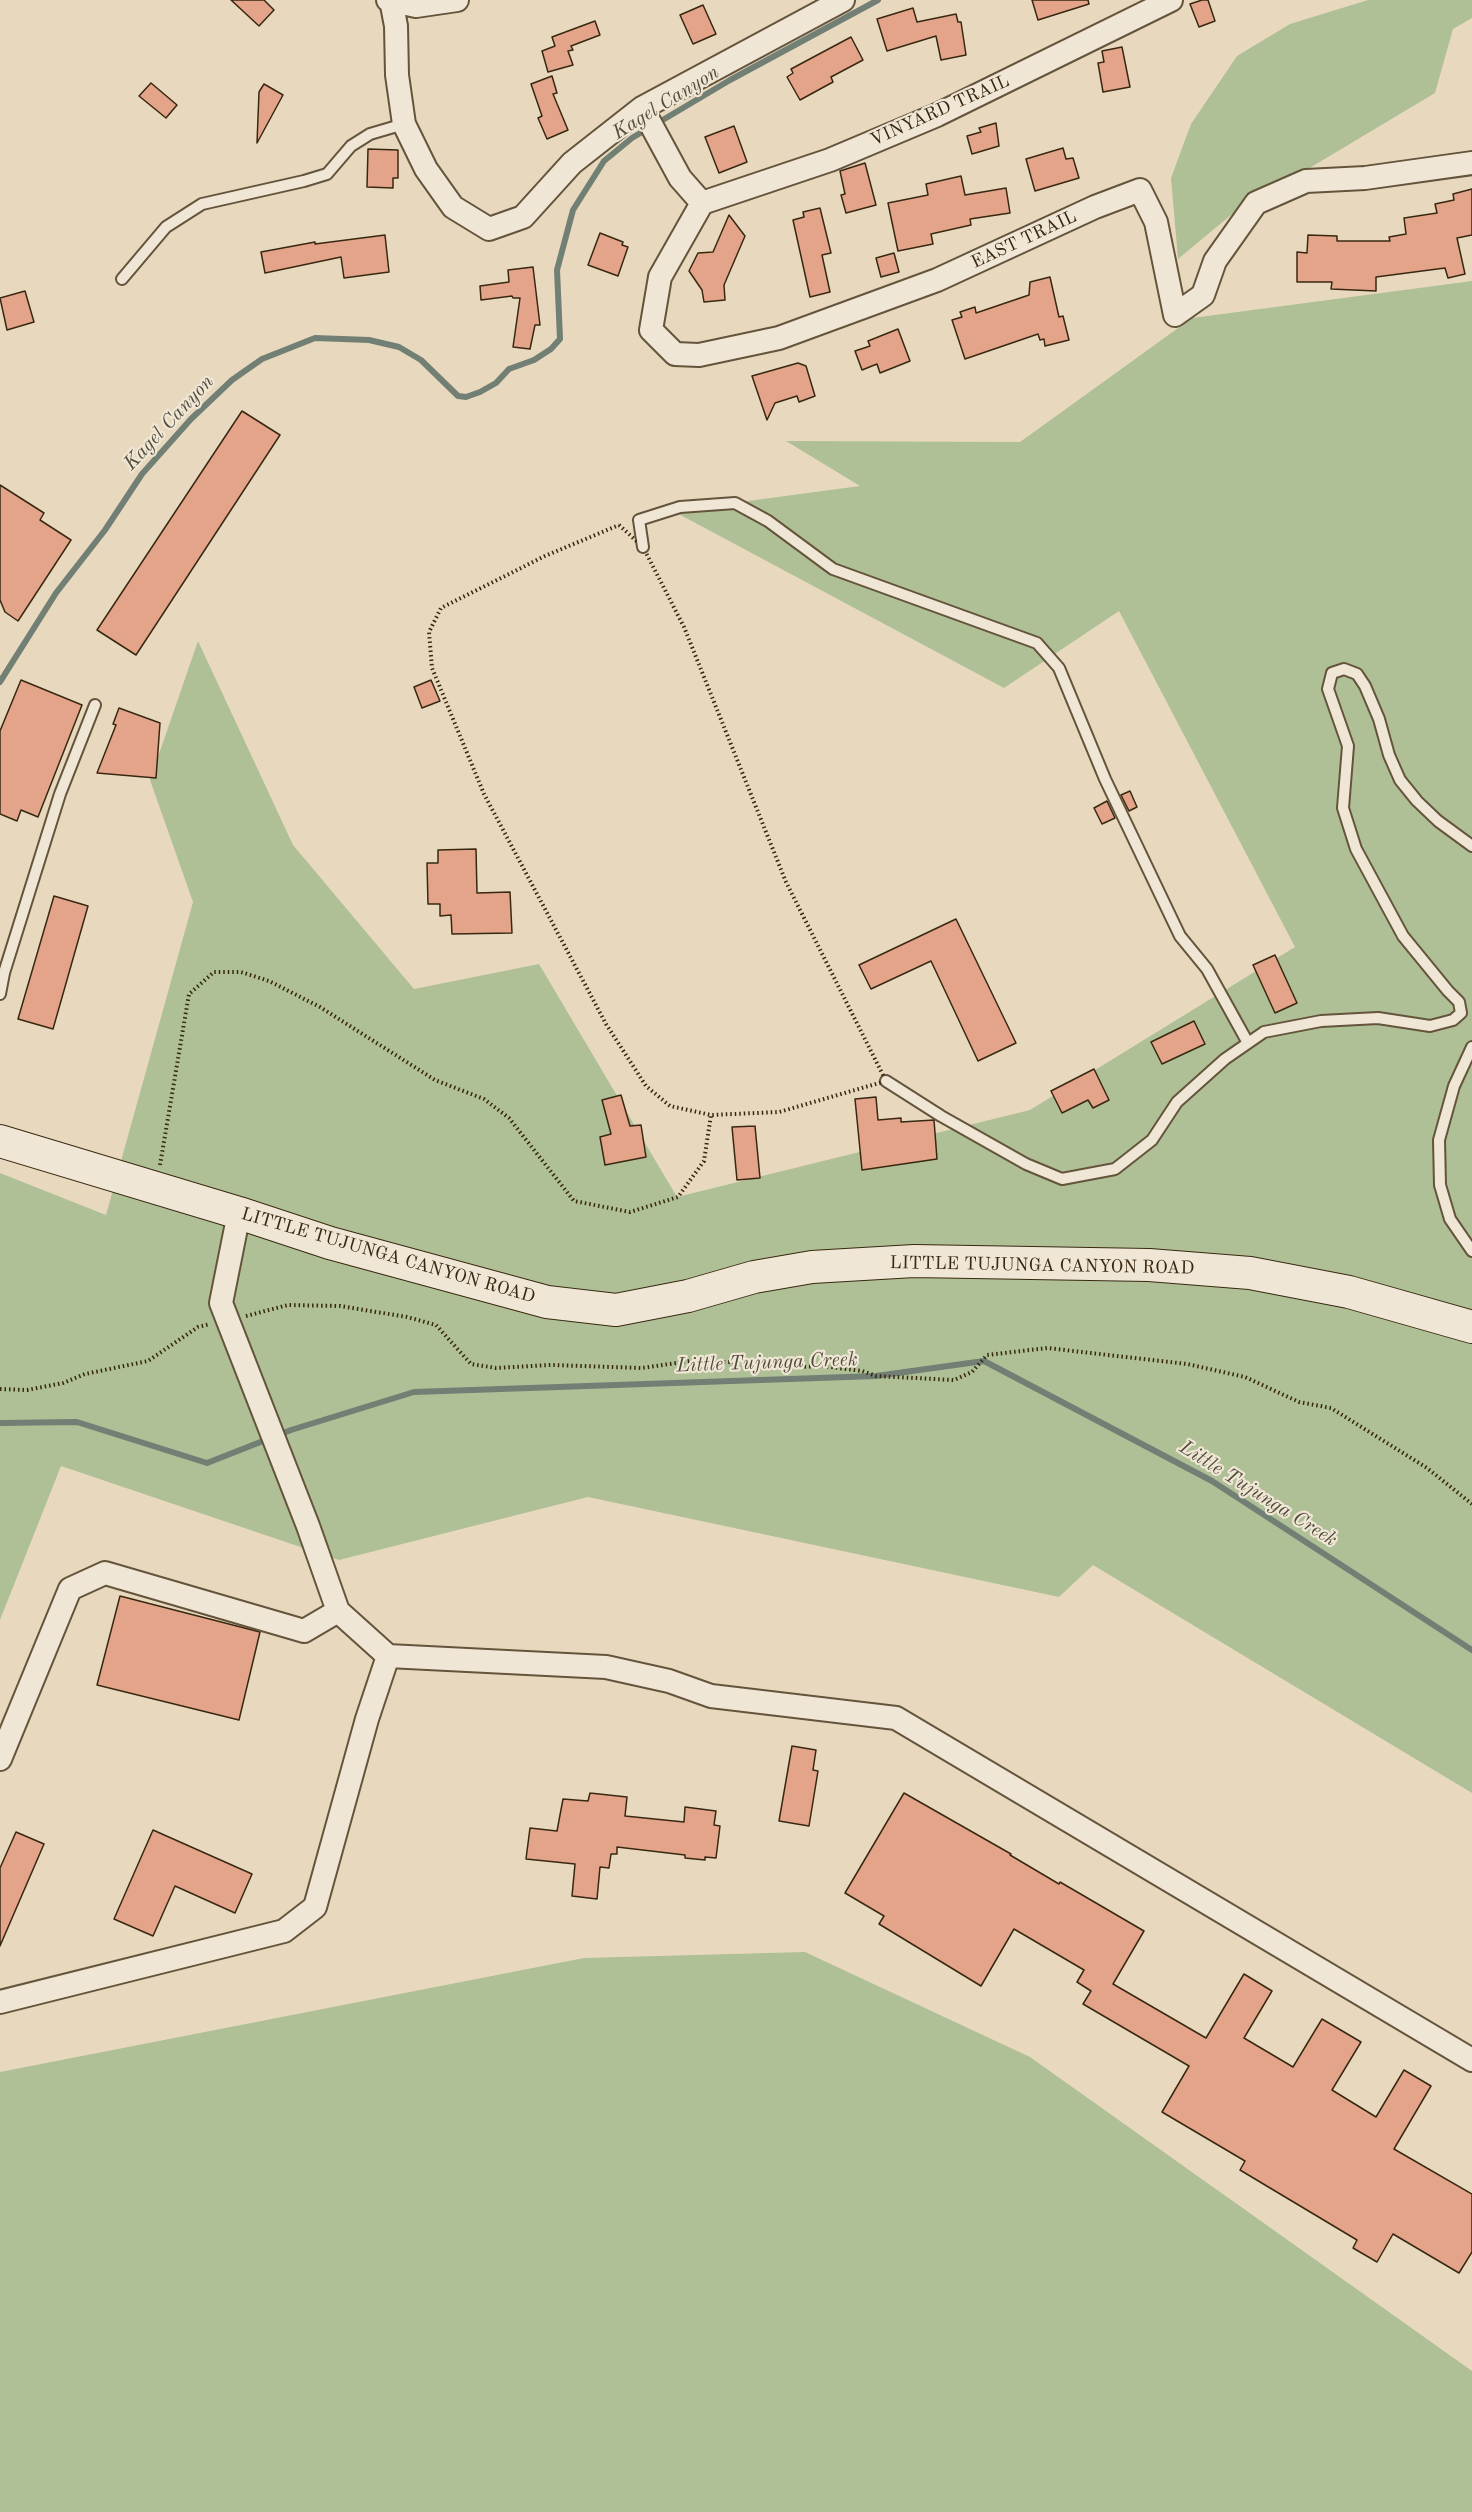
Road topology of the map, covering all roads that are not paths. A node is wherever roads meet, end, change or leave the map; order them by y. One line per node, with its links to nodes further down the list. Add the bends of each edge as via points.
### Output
1 (390, 0): 2 (street, via 416,6); 6 (street, via 396,26)
2 (457, 0)
3 (843, 0): 5 (street)
4 (1171, 0): 8 (street, VINYARD TRAIL, via 937,115 830,160)
5 (644, 111): 6 (street, via 572,163 523,217 489,229 453,207 426,170); 8 (street, via 680,178)
6 (404, 124): 9 (lane, via 370,134 351,146 327,174 202,204 166,227)
7 (1472, 163): 8 (street, EAST TRAIL, via 1365,178 1306,181 1256,204 1215,261 1203,295 1175,315 1156,222 1140,190 937,280 779,338 699,355 675,354 651,330 660,277)
8 (702, 203)
9 (122, 279)
10 (643, 547): 14 (lane, via 639,520 680,507 735,503 768,521 833,569 1037,643 1059,668 1105,778 1180,936 1207,969)
11 (95, 705): 13 (lane, via 60,794)
12 (1472, 846): 14 (lane, via 1438,821 1400,780 1379,719 1357,674 1344,669 1332,673 1328,689 1348,746 1343,808 1356,849 1403,936 1459,1002 1461,1013 1453,1020 1430,1026 1378,1018 1321,1021 1264,1032)
13 (0, 994)
14 (1248, 1043): 16 (lane, via 1177,1102 1152,1140 1115,1168 1062,1179 1016,1158)
15 (1472, 1047): 19 (lane, via 1454,1086 1439,1140 1440,1185 1450,1219)
16 (886, 1081)
17 (0, 1141): 18 (main road, LITTLE TUJUNGA CANYON ROAD)
18 (239, 1213): 20 (main road, LITTLE TUJUNGA CANYON ROAD, via 330,1243 547,1302 616,1310 688,1296 754,1277 812,1268 914,1261 1149,1265 1250,1273 1349,1292); 21 (street, via 221,1303)
19 (1472, 1251)
20 (1472, 1327)
21 (339, 1611): 22 (street); 23 (street, via 304,1631 105,1573 70,1589)
22 (388, 1656): 24 (street, via 315,1907 284,1930); 25 (street, via 606,1667 669,1681 711,1696 896,1718)
23 (0, 1759)
24 (0, 2002)
25 (1472, 2060)

